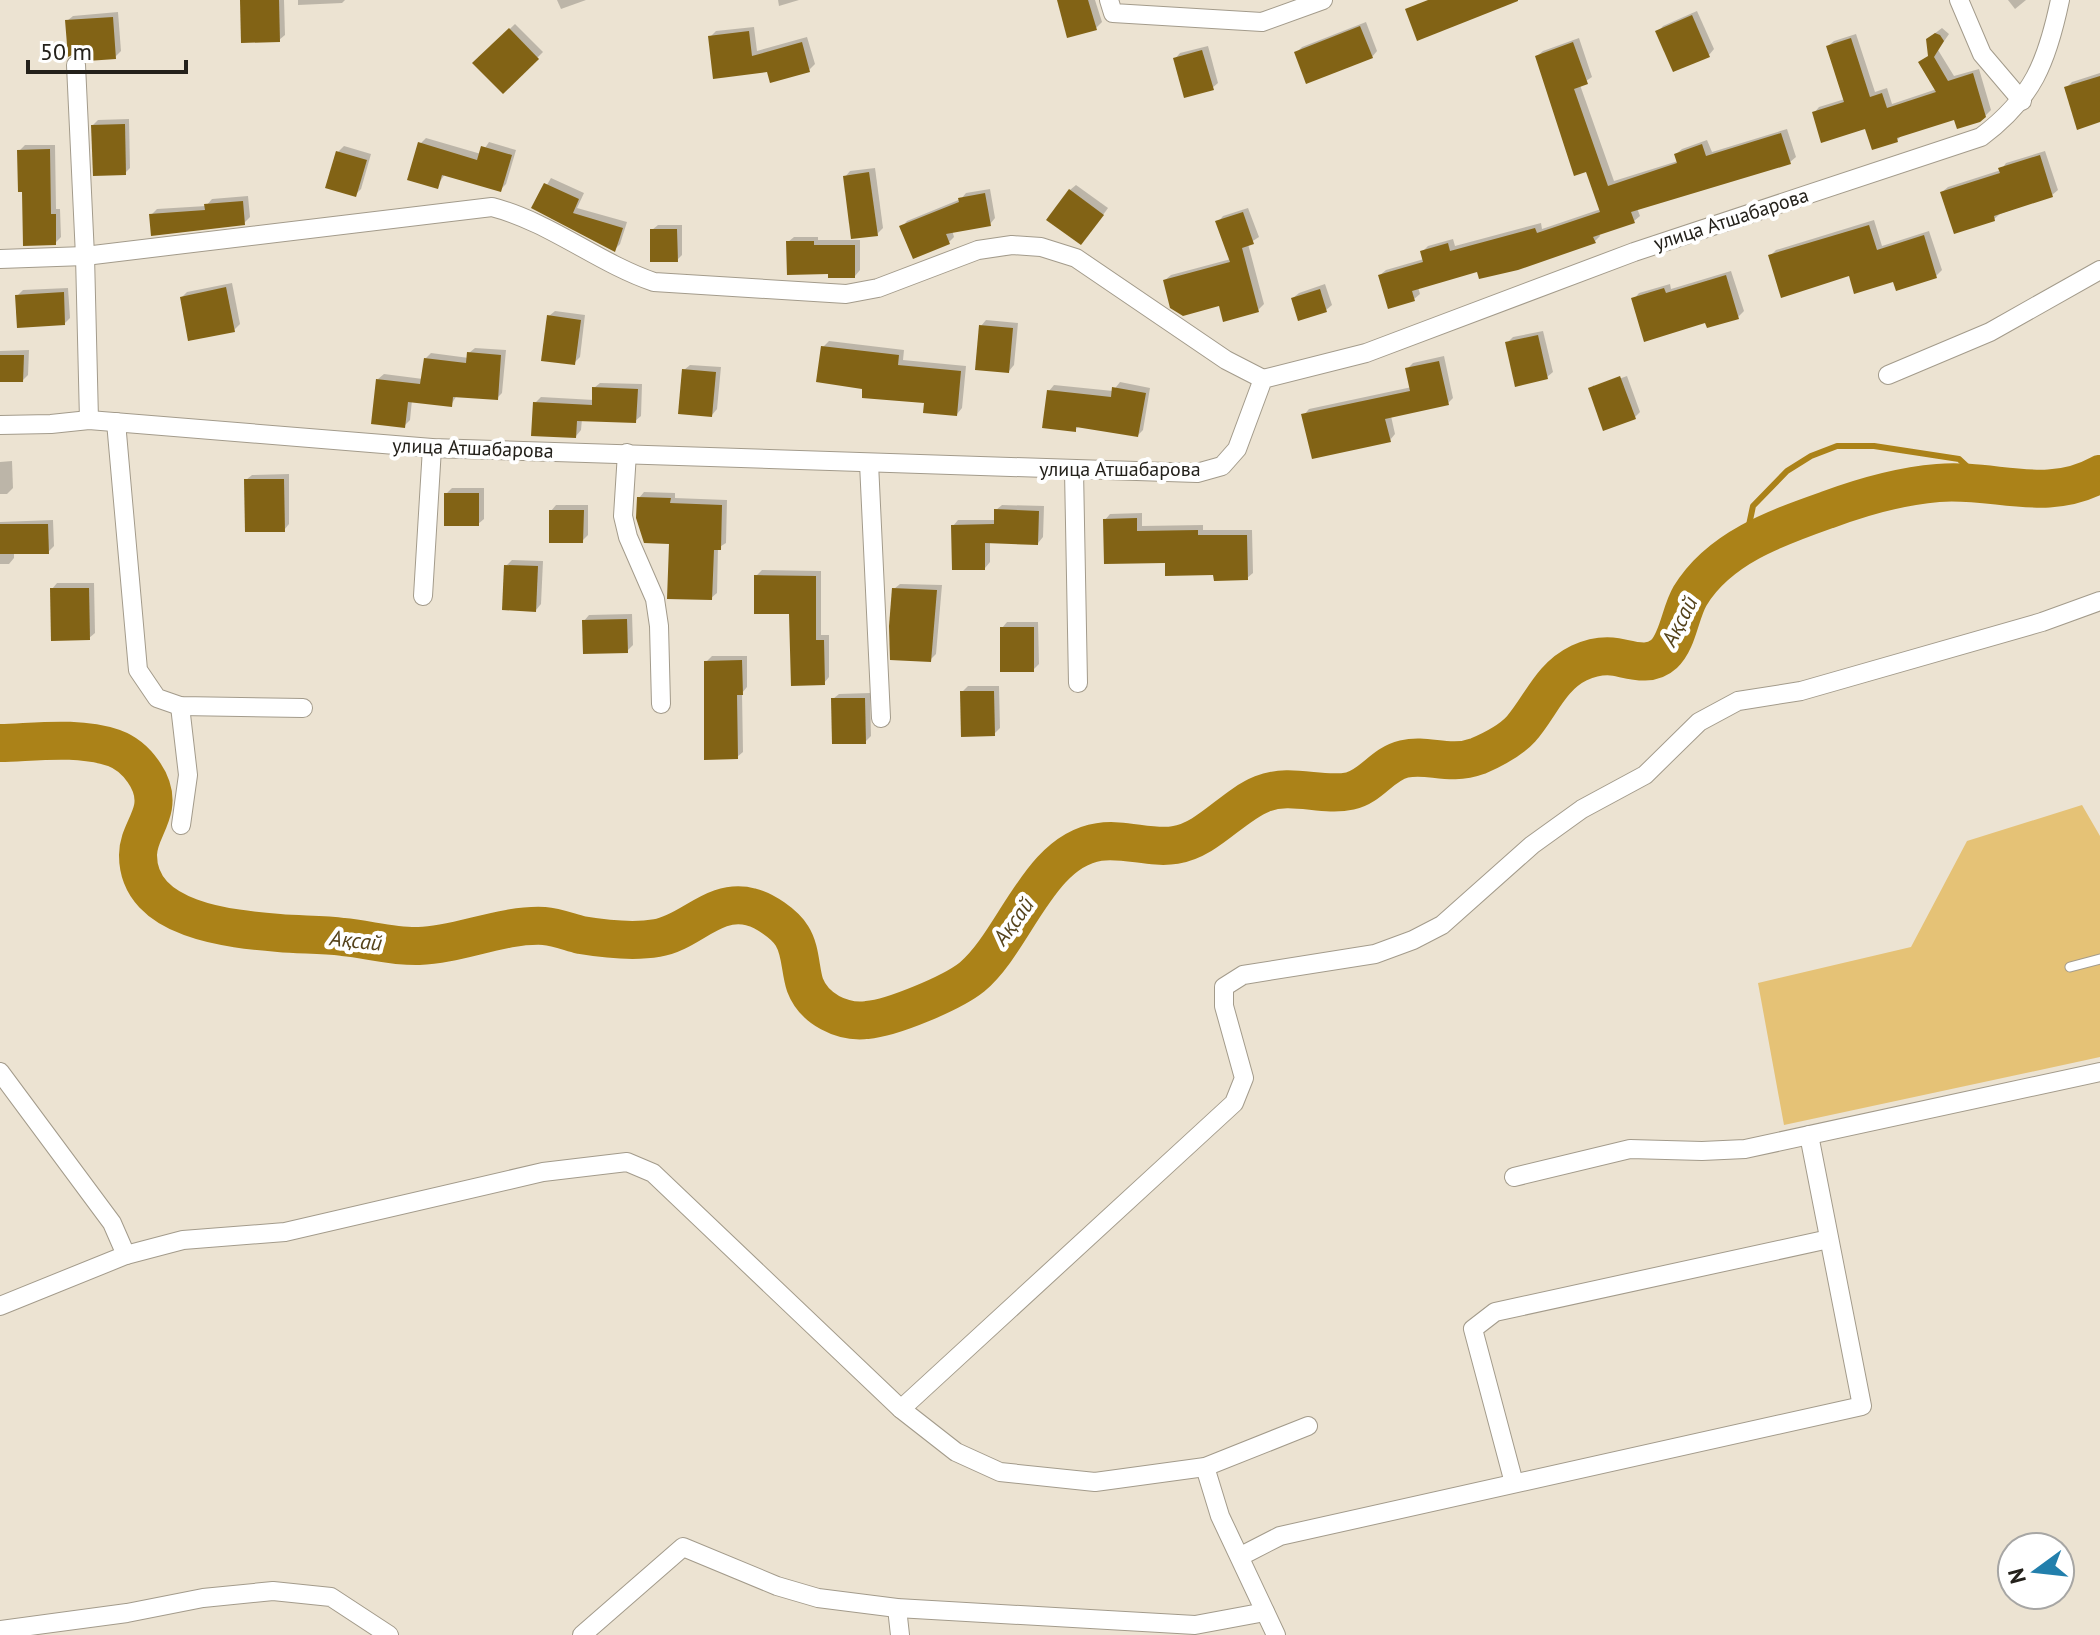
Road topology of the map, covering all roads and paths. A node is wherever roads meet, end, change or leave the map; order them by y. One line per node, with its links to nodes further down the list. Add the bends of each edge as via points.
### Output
1 (1109, 0): 2 (street, via 1113,13 1262,22)
2 (1323, 0)
3 (1959, 0): 6 (street, via 1982,54)
4 (2060, 0): 6 (street, улица Атшабарова, via 2052,37)
5 (76, 65): 7 (street)
6 (2022, 101): 11 (street, улица Атшабарова, via 1981,137 1634,252 1366,353)
7 (85, 256): 8 (street); 11 (street, via 492,207 654,282 846,294 878,288 978,250 1041,247 1076,258 1226,360); 12 (street)
8 (0, 259)
9 (2100, 270): 10 (street, via 1990,332)
10 (1888, 375)
11 (1263, 379): 18 (street, улица Атшабарова, via 1237,449 1222,466 1197,473)
12 (89, 420): 13 (street, улица Атшабарова); 14 (street, улица Атшабарова)
13 (116, 422): 15 (street, улица Атшабарова); 23 (street, via 138,670 157,698)
14 (0, 425)
15 (432, 448): 16 (street, улица Атшабарова); 19 (street)
16 (627, 453): 17 (street, улица Атшабарова); 22 (street, via 623,516 655,599)
17 (869, 463): 18 (street, улица Атшабарова); 25 (street)
18 (1074, 470): 21 (street)
19 (423, 596)
20 (2100, 601): 36 (street, via 1801,691 1738,701 1699,722 1645,775 1582,809 1532,845 1442,925 1375,954 1243,975 1224,987 1224,1006 1244,1078 1234,1103)
21 (1078, 683)
22 (661, 704)
23 (180, 706): 24 (street); 26 (street, via 188,775)
24 (303, 708)
25 (881, 718)
26 (181, 825)
27 (2100, 959): 28 (lane)
28 (2070, 967)
29 (0, 1072): 34 (street, via 112,1223)
30 (2100, 1072): 31 (street)
31 (1809, 1135): 32 (street, via 1745,1149 1630,1149); 33 (street)
32 (1514, 1177)
33 (1829, 1239): 39 (street, via 1862,1406); 39 (street, via 1495,1312 1473,1329)
34 (126, 1255): 35 (street); 36 (street, via 183,1240 285,1232 543,1172 627,1162 653,1173)
35 (0, 1306)
36 (901, 1409): 38 (street, via 956,1452 1000,1472 1095,1482)
37 (1308, 1426): 38 (street)
38 (1205, 1467): 40 (street, via 1220,1516)
39 (1514, 1483): 40 (street, via 1280,1536)
40 (1241, 1556): 42 (street)
41 (897, 1608): 43 (street); 46 (street, via 818,1598 683,1547); 47 (street)
42 (1265, 1612): 43 (street, via 1195,1625); 48 (street)
43 (1096, 1627)
44 (0, 1630): 45 (street, via 273,1591 331,1597)
45 (389, 1635)
46 (582, 1635)
47 (900, 1635)
48 (1276, 1635)

